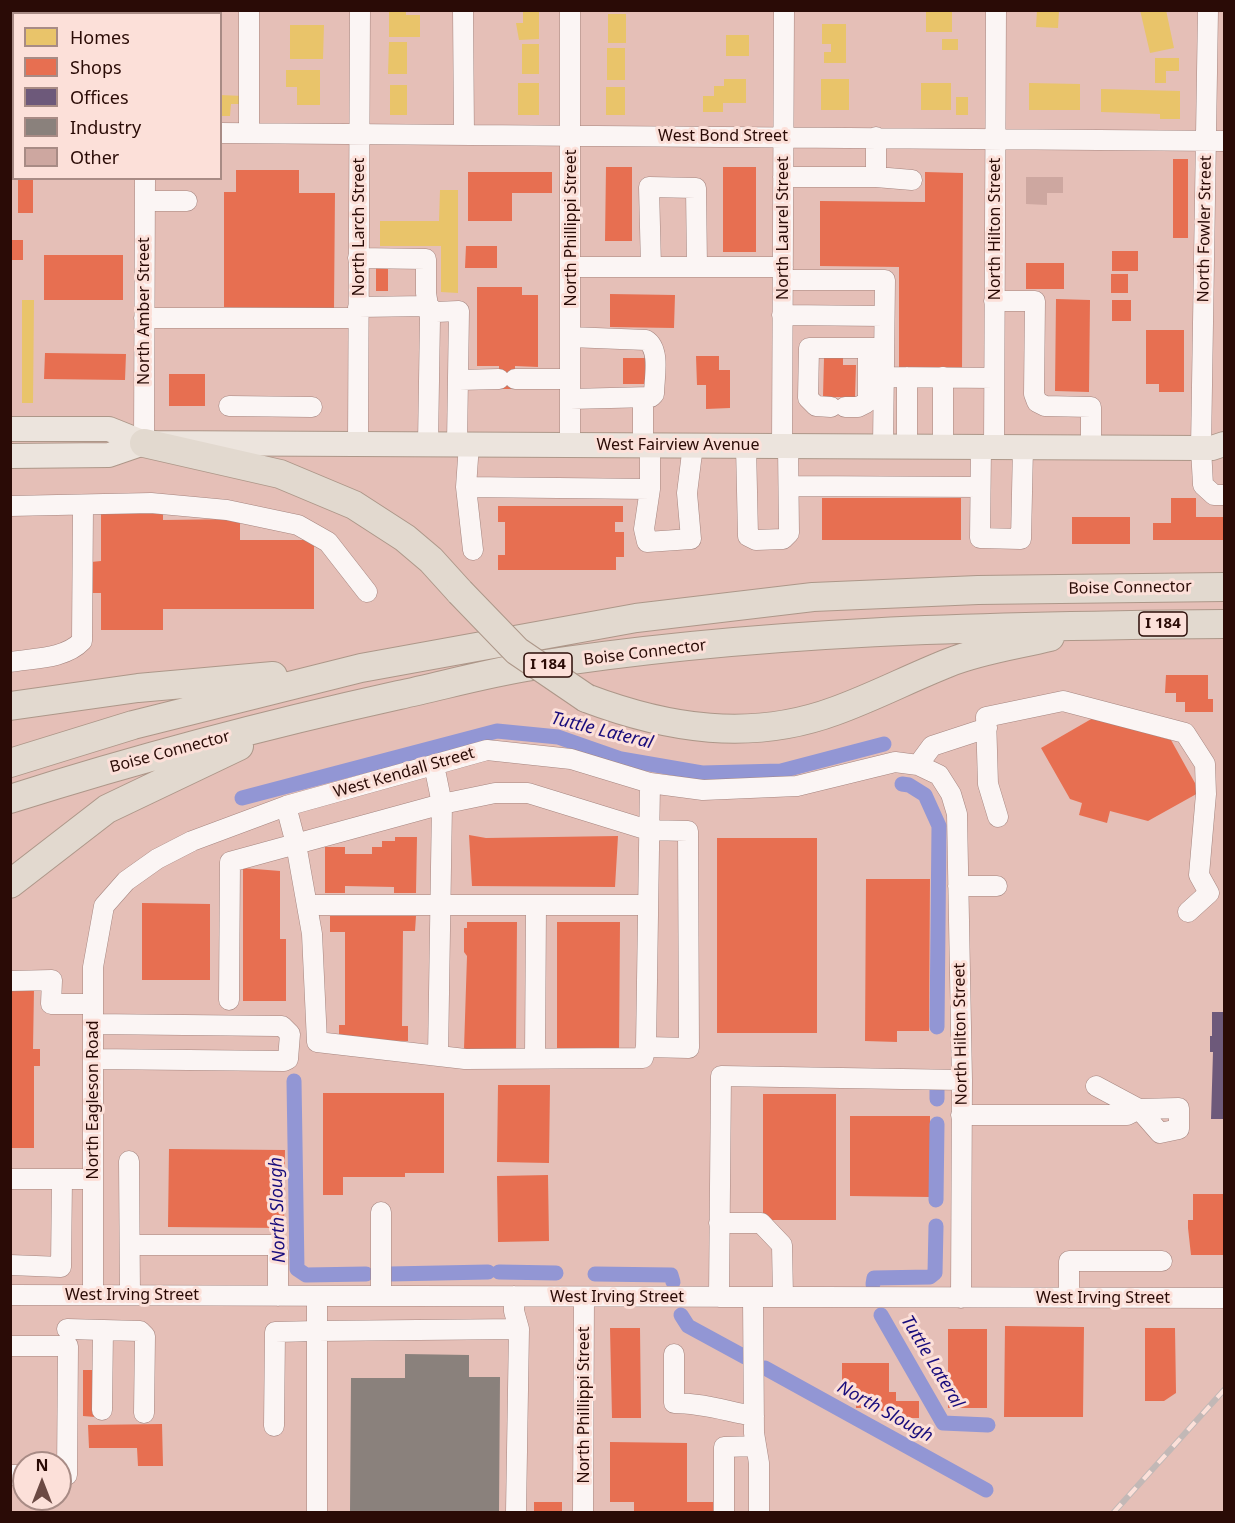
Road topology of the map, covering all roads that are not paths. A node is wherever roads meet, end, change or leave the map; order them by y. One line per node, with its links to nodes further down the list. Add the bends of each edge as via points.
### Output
1 (249, 10): 9 (street)
2 (360, 10): 10 (street, North Larch Street)
3 (463, 10): 11 (street)
4 (570, 10): 12 (street, North Phillippi Street)
5 (784, 10): 13 (street, North Laurel Street)
6 (996, 10): 15 (street, North Hilton Street)
7 (1208, 10): 16 (street, North Fowler Street)
8 (222, 133): 9 (street, West Bond Street)
9 (249, 133): 10 (street, West Bond Street)
10 (359, 134): 11 (street, West Bond Street); 23 (street, North Larch Street)
11 (464, 134): 12 (street, West Bond Street)
12 (571, 135): 13 (street, West Bond Street); 24 (street, North Phillippi Street)
13 (783, 136): 14 (street, West Bond Street); 17 (street, North Laurel Street)
14 (876, 136): 15 (street, West Bond Street); 18 (street)
15 (995, 137): 16 (street, West Bond Street); 28 (street, North Hilton Street)
16 (1216, 140): 62 (street, North Fowler Street)
17 (783, 177): 18 (street); 27 (street, North Laurel Street)
18 (876, 177): 20 (street)
19 (145, 180): 21 (street, North Amber Street)
20 (912, 180)
21 (145, 201): 22 (street); 33 (street, North Amber Street)
22 (187, 201)
23 (358, 258): 29 (street, via 426,259); 30 (street, North Larch Street)
24 (570, 267): 25 (street); 34 (street, North Phillippi Street)
25 (651, 267): 26 (street); 26 (street, via 649,187 696,188)
26 (697, 267): 27 (street)
27 (783, 274): 31 (street, North Laurel Street); 32 (street, via 885,280)
28 (994, 301): 41 (street, North Hilton Street); 61 (street, via 1035,301 1037,402 1045,406 1091,407)
29 (428, 306): 30 (street); 42 (street, via 436,312 459,311); 50 (street)
30 (358, 313): 33 (street); 49 (street, North Larch Street)
31 (782, 315): 32 (street); 35 (street, North Laurel Street)
32 (884, 316): 37 (street)
33 (144, 318): 48 (street, North Amber Street)
34 (570, 337): 43 (street, North Phillippi Street); 44 (street, via 651,343 654,394)
35 (782, 347): 36 (street); 56 (street, North Laurel Street)
36 (809, 348): 37 (street); 37 (street, via 808,398 816,406 838,407 866,403)
37 (876, 348): 38 (street)
38 (884, 377): 39 (street); 57 (street)
39 (907, 377): 40 (street); 57 (street)
40 (943, 377): 41 (street); 58 (street)
41 (994, 378): 59 (street, North Hilton Street)
42 (459, 380): 43 (street, via 507,380); 51 (street)
43 (570, 389): 44 (street); 52 (street, North Phillippi Street)
44 (643, 399): 53 (street)
45 (229, 406): 46 (street)
46 (312, 407)
47 (10, 429): 48 (main road, West Fairview Avenue, via 109,429)
48 (144, 443): 49 (main road, West Fairview Avenue); 63 (main road, West Fairview Avenue, via 109,455); 75 (highway, bridge, via 280,474 354,506 405,538 431,560 517,651 586,698 635,716 721,730 778,726 834,712 951,662)
49 (358, 444): 50 (main road, West Fairview Avenue)
50 (428, 444): 51 (main road, West Fairview Avenue)
51 (463, 444): 52 (main road, West Fairview Avenue); 65 (street)
52 (570, 445): 53 (main road, West Fairview Avenue)
53 (646, 445): 54 (main road, West Fairview Avenue); 67 (street)
54 (693, 445): 55 (main road, West Fairview Avenue); 67 (street, via 687,493 692,539 647,542 644,529)
55 (746, 446): 56 (main road, West Fairview Avenue); 64 (street, North Laurel Street, via 751,539 786,538)
56 (785, 446): 57 (main road, West Fairview Avenue); 64 (street, North Laurel Street)
57 (895, 446): 58 (main road, West Fairview Avenue)
58 (943, 447): 59 (main road, West Fairview Avenue)
59 (987, 447): 60 (main road, West Fairview Avenue); 66 (street, North Hilton Street)
60 (1023, 447): 61 (main road, West Fairview Avenue); 66 (street, North Hilton Street, via 1021,539 980,538)
61 (1091, 447): 62 (main road, West Fairview Avenue)
62 (1216, 449): 68 (street, North Fowler Street, via 1203,485 1214,495)
63 (10, 456)
64 (789, 486): 66 (street)
65 (466, 487): 67 (street); 71 (street)
66 (980, 487)
67 (650, 489)
68 (1224, 495)
69 (10, 506): 70 (street)
70 (83, 506): 73 (street, via 151,503 227,510 298,525 328,542); 76 (street, via 82,641 74,649 57,655)
71 (473, 550)
72 (1224, 587): 77 (highway, Boise Connector / I 184, via 813,597 636,618)
73 (367, 592)
74 (1224, 624): 75 (highway, Boise Connector / I 184)
75 (1102, 625): 79 (highway, Boise Connector / I 184, via 966,627 741,641 525,668)
76 (10, 662)
77 (361, 668): 78 (highway, via 138,688); 81 (highway, Boise Connector / I 184, via 133,725)
78 (10, 706)
79 (299, 717): 86 (highway, Boise Connector / I 184, via 115,766); 92 (highway, via 107,809)
80 (987, 728): 83 (street, via 932,747); 89 (street, via 988,784); 95 (street, via 986,717 1063,700 1185,733 1206,764 1199,875)
81 (10, 763)
82 (434, 765): 85 (street, West Kendall Street, via 487,750 571,759); 87 (street); 88 (street, West Kendall Street)
83 (918, 765): 84 (street, West Kendall Street); 85 (street, West Kendall Street, via 895,762 797,786 750,790 703,790)
84 (939, 775): 93 (street, North Hilton Street, via 957,814)
85 (650, 783): 90 (street)
86 (10, 799)
87 (442, 804): 90 (street, via 495,793 528,793); 91 (street); 98 (street)
88 (286, 806): 91 (street); 100 (street, West Kendall Street, via 192,841 157,859 126,881)
89 (998, 816)
90 (648, 830): 96 (street); 106 (street, via 688,831 689,1048)
91 (296, 844): 97 (street); 103 (street, via 230,862)
92 (10, 884)
93 (958, 886): 94 (street); 110 (street, North Hilton Street)
94 (997, 886)
95 (1217, 893): 101 (street)
96 (648, 904): 99 (street); 106 (street)
97 (307, 905): 98 (street); 107 (street, via 317,1042)
98 (439, 905): 99 (street); 107 (street)
99 (536, 905): 109 (street)
100 (104, 906): 104 (street, North Eagleson Road, via 93,967)
101 (1188, 912)
102 (10, 981): 104 (street, via 52,980 51,1004)
103 (229, 1000)
104 (93, 1004): 105 (street, North Eagleson Road)
105 (93, 1024): 108 (street, North Eagleson Road); 108 (street, via 276,1026 290,1034 288,1059 284,1061)
106 (646, 1047): 109 (street, via 643,1058)
107 (438, 1056): 109 (street)
108 (93, 1059): 116 (street, North Eagleson Road)
109 (535, 1059)
110 (962, 1080): 112 (street, North Hilton Street); 118 (street, via 721,1076)
111 (1096, 1086): 112 (street, via 1139,1109 1127,1115)
112 (962, 1115): 134 (street, North Hilton Street)
113 (129, 1161): 119 (street)
114 (10, 1179): 115 (street)
115 (62, 1179): 116 (street); 121 (street, via 61,1267)
116 (93, 1179): 124 (street, North Eagleson Road)
117 (381, 1212): 128 (street)
118 (719, 1223): 131 (street); 133 (street, via 760,1223 782,1245)
119 (130, 1245): 125 (street); 126 (street, via 273,1245 278,1251)
120 (1162, 1261): 135 (street, via 1069,1261)
121 (10, 1265)
122 (10, 1295): 123 (street, West Irving Street)
123 (67, 1295): 124 (street, West Irving Street); 140 (street)
124 (93, 1295): 125 (street, West Irving Street)
125 (130, 1295): 126 (street, West Irving Street)
126 (278, 1296): 127 (street, West Irving Street)
127 (317, 1296): 128 (street, West Irving Street); 139 (street)
128 (381, 1296): 129 (street, West Irving Street)
129 (514, 1296): 130 (street, West Irving Street); 137 (street)
130 (584, 1297): 131 (street, West Irving Street); 151 (street, North Phillippi Street)
131 (719, 1297): 132 (street, West Irving Street)
132 (753, 1297): 133 (street, West Irving Street); 145 (street)
133 (783, 1297): 134 (street, West Irving Street)
134 (961, 1298): 135 (street, West Irving Street)
135 (1069, 1298): 136 (street, West Irving Street)
136 (1224, 1298)
137 (519, 1329): 139 (street); 150 (street)
138 (103, 1330): 140 (street); 143 (street); 144 (street, via 140,1331 145,1336)
139 (317, 1331): 146 (street, via 275,1332); 149 (street)
140 (68, 1337): 141 (street); 148 (street)
141 (10, 1346)
142 (674, 1354): 145 (street, via 674,1402 706,1403)
143 (102, 1410)
144 (144, 1413)
145 (754, 1416): 147 (street)
146 (274, 1426)
147 (756, 1446): 152 (street, via 724,1447); 153 (street)
148 (67, 1451)
149 (317, 1512)
150 (516, 1512)
151 (583, 1512)
152 (724, 1512)
153 (759, 1512)

